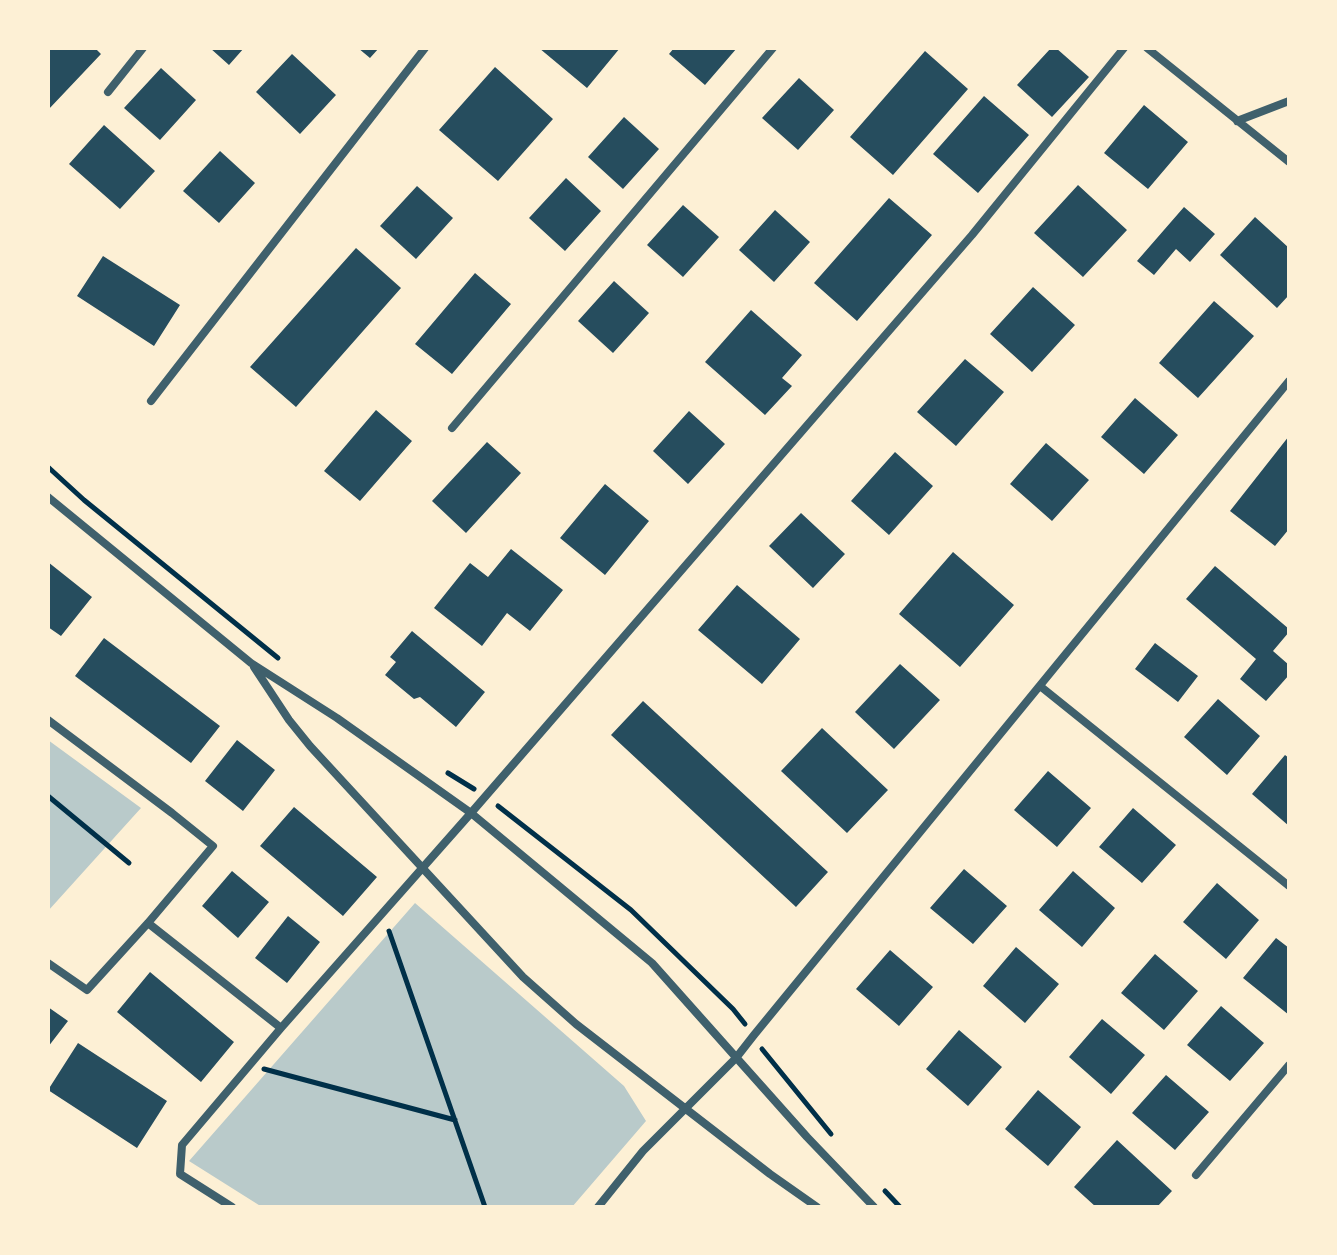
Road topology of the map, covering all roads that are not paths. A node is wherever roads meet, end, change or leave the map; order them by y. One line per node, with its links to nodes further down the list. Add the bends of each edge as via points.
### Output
1 (143, 48): 6 (street)
2 (425, 48): 11 (street)
3 (773, 48): 12 (street)
4 (1124, 48): 17 (street, via 972,235)
5 (1147, 48): 8 (street)
6 (108, 92)
7 (1289, 101): 8 (street)
8 (1237, 121): 9 (street)
9 (1288, 158)
10 (1289, 381): 15 (street)
11 (151, 401)
12 (452, 428)
13 (48, 497): 14 (street)
14 (251, 663): 17 (street); 18 (street, via 296,729)
15 (1040, 686): 19 (street); 23 (street)
16 (48, 720): 20 (street, via 213,846)
17 (471, 813): 18 (street); 23 (street, via 652,963)
18 (422, 870): 22 (street); 25 (street, via 523,977)
19 (1289, 886)
20 (148, 923): 21 (street, via 87,990); 22 (street)
21 (48, 963)
22 (281, 1028): 27 (street, via 182,1145 180,1174)
23 (736, 1058): 25 (street); 30 (street)
24 (1289, 1065): 26 (street)
25 (686, 1108): 28 (street); 29 (street)
26 (1196, 1175)
27 (232, 1207)
28 (598, 1207)
29 (817, 1207)
30 (874, 1207)

